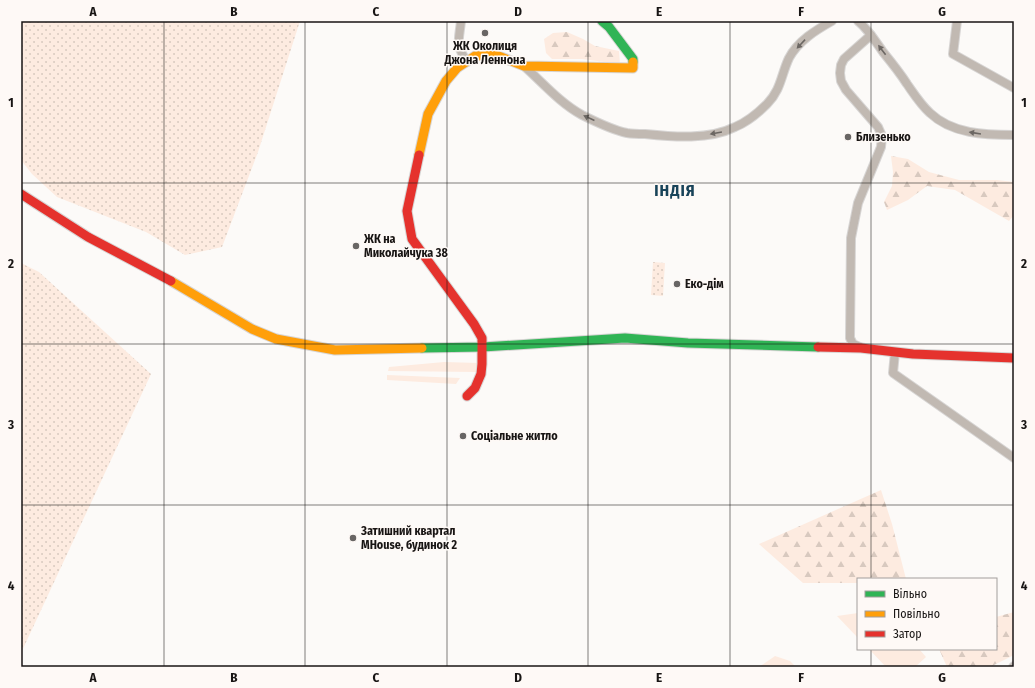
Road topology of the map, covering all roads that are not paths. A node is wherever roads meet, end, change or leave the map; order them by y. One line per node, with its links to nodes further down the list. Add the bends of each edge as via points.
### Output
1 (461, 21): 7 (street, via 458,47)
2 (602, 21): 8 (street, via 633,59 633,68)
3 (832, 21): 8 (street, one-way to 8, via 810,35 794,51 775,95 766,105 736,127 703,135 627,133 604,125 581,114 563,101)
4 (858, 21): 6 (street)
5 (957, 21): 9 (street, via 953,54)
6 (871, 35): 10 (street, one-way to 6, via 987,135 941,122 920,103); 13 (street, via 840,65 841,81 846,90 878,127 882,136 881,147 858,203 851,238 850,338 853,344)
7 (467, 62): 8 (street, via 475,56 496,55); 12 (street, via 457,68 446,82 428,114 407,211 412,239 474,324 482,338)
8 (524, 66)
9 (1014, 88)
10 (1014, 135)
11 (21, 194): 12 (street, via 88,236 154,271 252,329 276,339 335,350)
12 (483, 347): 13 (street, via 625,338 688,343); 16 (street, via 480,374 475,388)
13 (861, 348): 14 (street)
14 (895, 352): 15 (street); 17 (street, via 893,373)
15 (1014, 358)
16 (467, 396)
17 (1014, 458)

